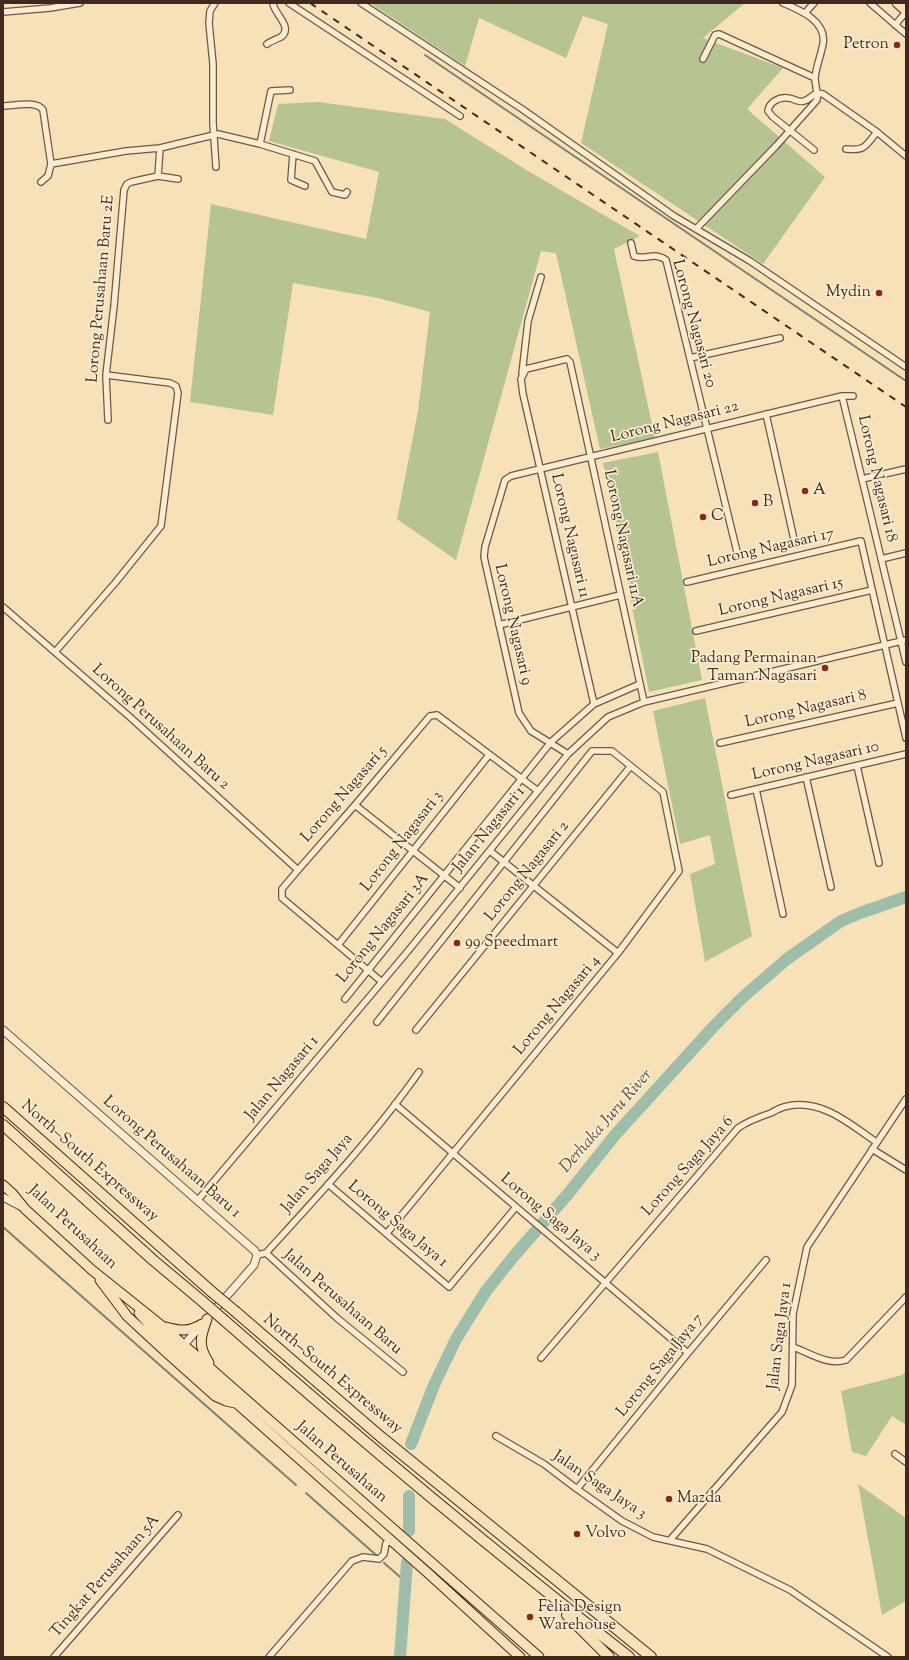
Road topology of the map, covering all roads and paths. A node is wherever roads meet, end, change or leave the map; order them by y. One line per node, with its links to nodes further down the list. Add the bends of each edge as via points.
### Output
1 (80, 3): 11 (street)
2 (214, 3): 24 (street, via 209,23)
3 (273, 3): 15 (street, via 285,30 282,36)
4 (289, 3): 21 (street)
5 (361, 3): 38 (street, via 522,109)
6 (783, 3): 12 (street)
7 (814, 3): 12 (street)
8 (870, 3): 13 (street)
9 (897, 3): 10 (main road)
10 (906, 11): 13 (street)
11 (3, 12)
12 (805, 13): 17 (street, via 818,25 824,36)
13 (895, 25): 14 (street)
14 (906, 34)
15 (267, 44)
16 (703, 59): 17 (street, via 715,35 719,34)
17 (815, 78): 19 (street)
18 (290, 90): 25 (street, via 271,91)
19 (817, 92): 22 (street, via 817,100); 22 (street, via 804,101 780,99 769,107 768,111 773,117); 23 (street)
20 (3, 106): 31 (street, via 33,104 41,107)
21 (460, 116)
22 (790, 131): 28 (street); 38 (street)
23 (877, 132): 27 (street, via 864,148); 30 (street)
24 (215, 134): 25 (street); 26 (street); 32 (street)
25 (260, 144): 29 (street)
26 (160, 148): 31 (street); 33 (street)
27 (846, 148)
28 (814, 150)
29 (293, 154): 36 (street, via 290,180); 37 (street, via 315,161 332,192 345,195)
30 (906, 156)
31 (51, 164): 35 (street, via 48,176)
32 (216, 167)
33 (158, 176): 34 (street); 44 (street, Lorong Perusahaan Baru 2E, via 127,184 124,190)
34 (178, 179)
35 (41, 182)
36 (305, 186)
37 (347, 192)
38 (696, 230): 43 (street, via 757,265)
39 (630, 243): 42 (street, Lorong Nagasari 20, via 634,256 638,258 656,255 666,260)
40 (541, 277): 45 (street, Lorong Nagasari 11, via 528,321)
41 (780, 338): 42 (street)
42 (690, 358): 50 (street, Lorong Nagasari 20)
43 (906, 367)
44 (106, 375): 49 (street, Lorong Perusahaan Baru 2E); 69 (street, via 170,383 176,386 178,393 161,526)
45 (522, 375): 51 (street, Lorong Nagasari 11A, via 526,368 567,359 570,362); 52 (street, Lorong Nagasari 11, via 522,394)
46 (842, 396): 47 (street, Lorong Nagasari 22); 48 (street, Lorong Nagasari 22); 54 (street, Lorong Nagasari 18)
47 (853, 396)
48 (766, 414): 50 (street, Lorong Nagasari 22); 56 (street)
49 (108, 420)
50 (707, 429): 51 (street, Lorong Nagasari 22); 58 (street, Lorong Nagasari 20)
51 (591, 457): 52 (street, Lorong Nagasari 22); 62 (street, Lorong Nagasari 11A)
52 (540, 469): 55 (street, Lorong Nagasari 22, via 511,476); 64 (street, Lorong Nagasari 11)
53 (906, 470): 54 (street)
54 (862, 478): 59 (street, Lorong Nagasari 18)
55 (505, 480): 65 (street, Lorong Nagasari 9, via 484,557)
56 (795, 544)
57 (906, 554): 59 (street)
58 (738, 556)
59 (881, 559): 67 (street, Lorong Nagasari 18)
60 (687, 582): 61 (street, Lorong Nagasari 17, via 860,541)
61 (872, 590): 66 (street, Lorong Nagasari 15); 68 (street)
62 (620, 595): 64 (street); 71 (street, Lorong Nagasari 11A)
63 (3, 607): 69 (street, Lorong Perusahaan Baru 2)
64 (573, 607): 65 (street); 74 (street, Lorong Nagasari 11)
65 (499, 625): 76 (street, Lorong Nagasari 9, via 519,713 531,731)
66 (696, 631)
67 (904, 641): 68 (street, Jalan Nagasari 1); 70 (street, Lorong Nagasari 18)
68 (884, 645): 72 (street, Jalan Nagasari 1); 73 (street)
69 (54, 652): 93 (street, Lorong Perusahaan Baru 2)
70 (906, 662)
71 (640, 684): 72 (street, Lorong Nagasari 11A); 74 (street, Jalan Nagasari 1)
72 (644, 702): 78 (street, Jalan Nagasari 1, via 608,717)
73 (898, 703): 75 (street); 77 (street, Lorong Nagasari 8)
74 (594, 704): 76 (street, Jalan Nagasari 1)
75 (906, 738)
76 (551, 742): 78 (street, Lorong Nagasari 9); 84 (street, Jalan Nagasari 1)
77 (720, 743)
78 (568, 754): 86 (street, Jalan Nagasari 1)
79 (906, 754): 82 (street, Lorong Nagasari 10)
80 (488, 755): 84 (street); 88 (street, Lorong Nagasari 5, via 437,715 430,716); 89 (street, Lorong Nagasari 3)
81 (630, 766): 91 (street, via 612,751 592,752); 95 (street, Lorong Nagasari 2); 100 (street, Lorong Nagasari 4, via 663,792 679,871)
82 (857, 766): 83 (street, Lorong Nagasari 10); 92 (street)
83 (806, 777): 85 (street, Lorong Nagasari 10); 96 (street)
84 (520, 779): 86 (street); 94 (street, Jalan Nagasari 1)
85 (756, 789): 87 (street, Lorong Nagasari 10); 98 (street)
86 (538, 791): 90 (street, Jalan Nagasari 1)
87 (731, 795)
88 (355, 806): 89 (street); 93 (street, Lorong Nagasari 5)
89 (412, 851): 94 (street); 99 (street, Lorong Nagasari 3)
90 (490, 851): 91 (street); 97 (street, Jalan Nagasari 1)
91 (504, 862): 95 (street); 104 (street)
92 (879, 863)
93 (298, 870): 99 (street, Lorong Nagasari 5, via 282,889 282,898)
94 (444, 875): 97 (street); 101 (street, Lorong Nagasari 3A)
95 (534, 886): 100 (street); 106 (street, Lorong Nagasari 2)
96 (831, 887)
97 (460, 888): 102 (street, Jalan Nagasari 1)
98 (784, 914)
99 (338, 945): 101 (street)
100 (618, 953): 114 (street, Lorong Nagasari 4)
101 (368, 970): 102 (street); 103 (street, Lorong Nagasari 3A)
102 (382, 982): 119 (street, Jalan Nagasari 1)
103 (345, 999)
104 (377, 1022)
105 (3, 1030): 119 (street, Lorong Perusahaan Baru 1)
106 (416, 1030)
107 (419, 1072): 109 (street, Jalan Saga Jaya)
108 (906, 1099): 112 (street, Jalan Saga Jaya 1)
109 (395, 1104): 114 (street, Lorong Saga Jaya 3); 116 (street, Jalan Saga Jaya)
110 (3, 1107): 154 (highway, North–South Expressway, bridge, via 375,1432)
111 (3, 1125): 147 (highway, North–South Expressway, bridge, via 154,1260 414,1484)
112 (876, 1142): 113 (street, Jalan Saga Jaya 1); 127 (street, Lorong Saga Jaya 6, via 840,1117 809,1105 787,1106 748,1121 738,1128)
113 (872, 1149): 115 (street); 132 (street, Jalan Saga Jaya 1, via 807,1246 794,1314)
114 (453, 1154): 120 (street, Lorong Saga Jaya 3); 122 (street, Lorong Nagasari 4)
115 (906, 1170)
116 (328, 1184): 122 (street, Lorong Saga Jaya 1); 123 (street, Jalan Saga Jaya)
117 (3, 1185): 121 (main road, Jalan Perusahaan)
118 (3, 1197): 121 (street)
119 (198, 1200): 124 (street, Lorong Perusahaan Baru 1)
120 (516, 1207): 122 (street, Lorong Saga Jaya 1, via 450,1287); 127 (street, Lorong Saga Jaya 3)
121 (25, 1209): 126 (main road, Jalan Perusahaan)
122 (387, 1233)
123 (266, 1253): 124 (street); 138 (street, Jalan Perusahaan Baru, via 337,1318)
124 (257, 1255): 130 (street, via 254,1265)
125 (766, 1260): 134 (street, Lorong Saga Jaya 7)
126 (92, 1270): 128 (main road, Jalan Perusahaan); 135 (main road, via 127,1316)
127 (605, 1282): 134 (street, Lorong Saga Jaya 3); 136 (street, Lorong Saga Jaya 6)
128 (121, 1292): 131 (main road, Jalan Perusahaan); 133 (main road, Jalan Perusahaan, via 155,1331)
129 (906, 1297): 132 (street, via 846,1360 834,1363)
130 (205, 1322): 131 (main road, via 194,1329 183,1331); 133 (street); 137 (main road, via 201,1344)
131 (162, 1326): 133 (main road, Jalan Perusahaan)
132 (793, 1347): 145 (street, Jalan Saga Jaya 1, via 792,1385 782,1412)
133 (181, 1348): 135 (street); 137 (main road, Jalan Perusahaan); 139 (main road, Jalan Perusahaan)
134 (688, 1353): 143 (street, Lorong Saga Jaya 7)
135 (167, 1354): 139 (main road, via 215,1396)
136 (541, 1358)
137 (212, 1370): 151 (main road, Jalan Perusahaan)
138 (403, 1372)
139 (238, 1404): 146 (main road, Jalan Perusahaan)
140 (496, 1436): 143 (street, Jalan Saga Jaya 3, via 544,1464)
141 (895, 1454): 142 (street)
142 (906, 1462)
143 (577, 1490): 145 (street, Jalan Saga Jaya 3, via 622,1521 653,1537)
144 (178, 1515): 148 (street, Tingkat Perusahaan 5A)
145 (670, 1540): 155 (street, Jalan Saga Jaya 3, via 707,1549 790,1590)
146 (394, 1543): 149 (street, via 386,1544 384,1554 379,1559 359,1558 352,1561); 150 (main road, Jalan Perusahaan)
147 (539, 1586): 152 (highway); 153 (highway, North–South Expressway)
148 (54, 1657)
149 (269, 1657)
150 (520, 1657)
151 (539, 1657)
152 (609, 1657)
153 (629, 1657)
154 (651, 1657)
155 (888, 1657)

